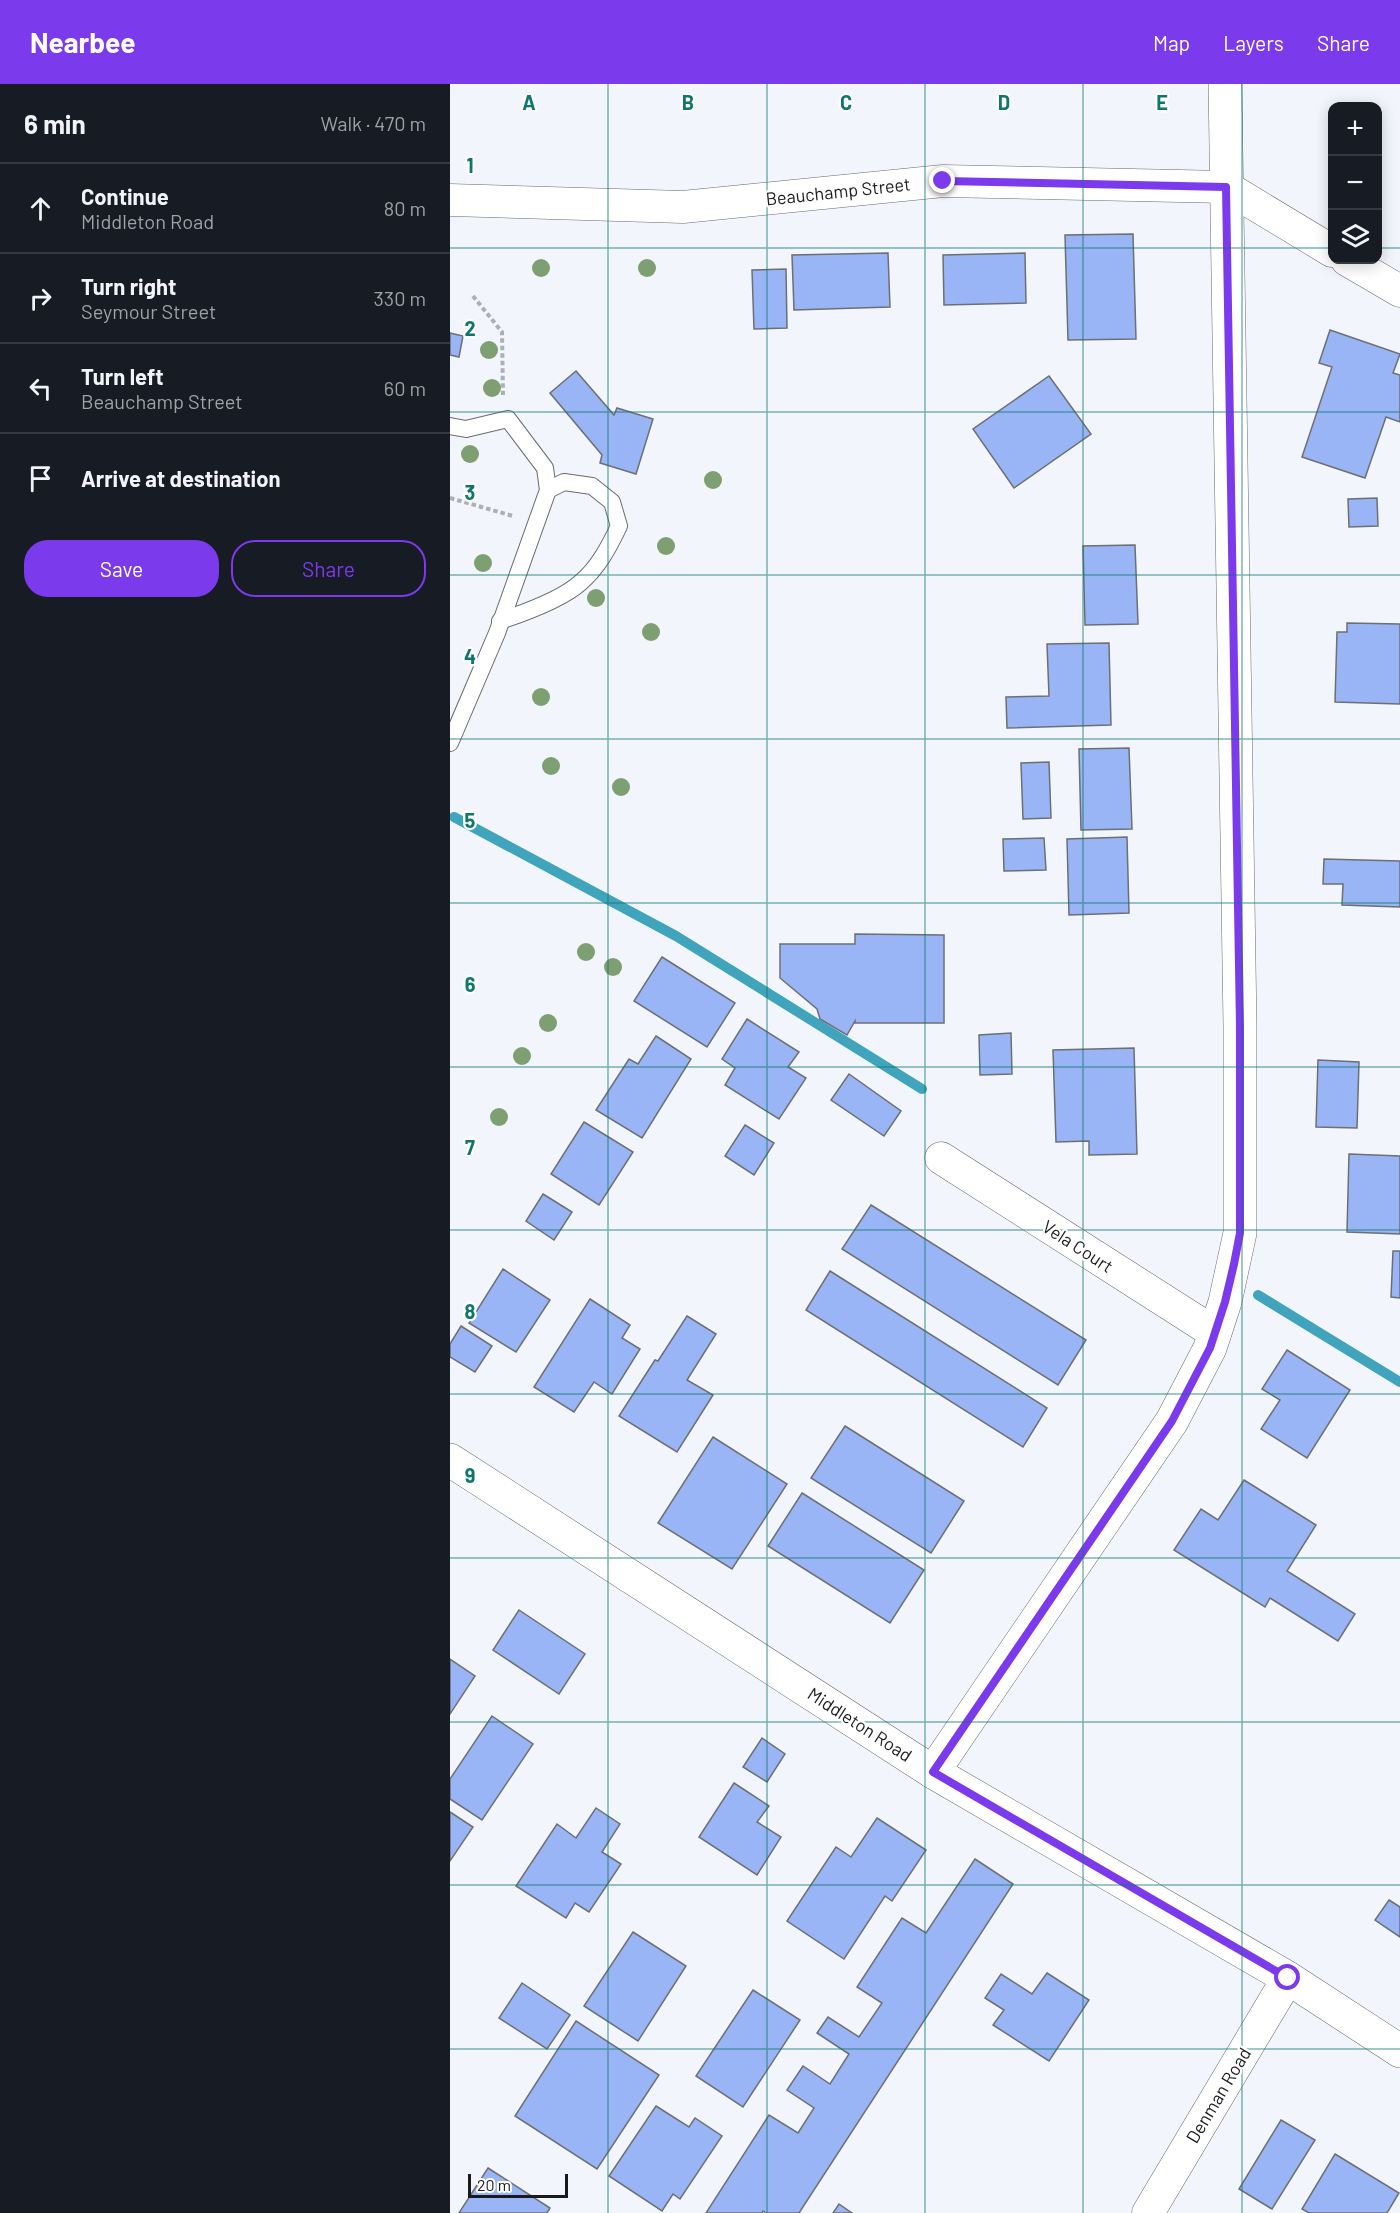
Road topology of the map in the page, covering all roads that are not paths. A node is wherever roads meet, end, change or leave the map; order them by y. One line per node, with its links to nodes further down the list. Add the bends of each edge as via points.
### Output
1 (1225, 84): 2 (street)
2 (1226, 187): 3 (street, Beauchamp Street, via 943,181 683,207); 4 (street); 12 (street, via 1240,1233)
3 (450, 200)
4 (1328, 249)
5 (1354, 264): 6 (street)
6 (1400, 291)
7 (450, 426): 8 (lane, via 466,429 508,419 545,468)
8 (548, 490): 9 (lane); 9 (lane, via 564,482 592,486 612,502 619,526 604,555 579,584 536,609)
9 (500, 621): 10 (lane)
10 (450, 743)
11 (941, 1158): 12 (street, Vela Court)
12 (1215, 1333): 14 (street, via 1172,1421)
13 (450, 1460): 14 (street, Middleton Road)
14 (933, 1772): 15 (street, Middleton Road)
15 (1288, 1978): 16 (street, Middleton Road); 17 (street, Denman Road)
16 (1400, 2051)
17 (1148, 2213)

